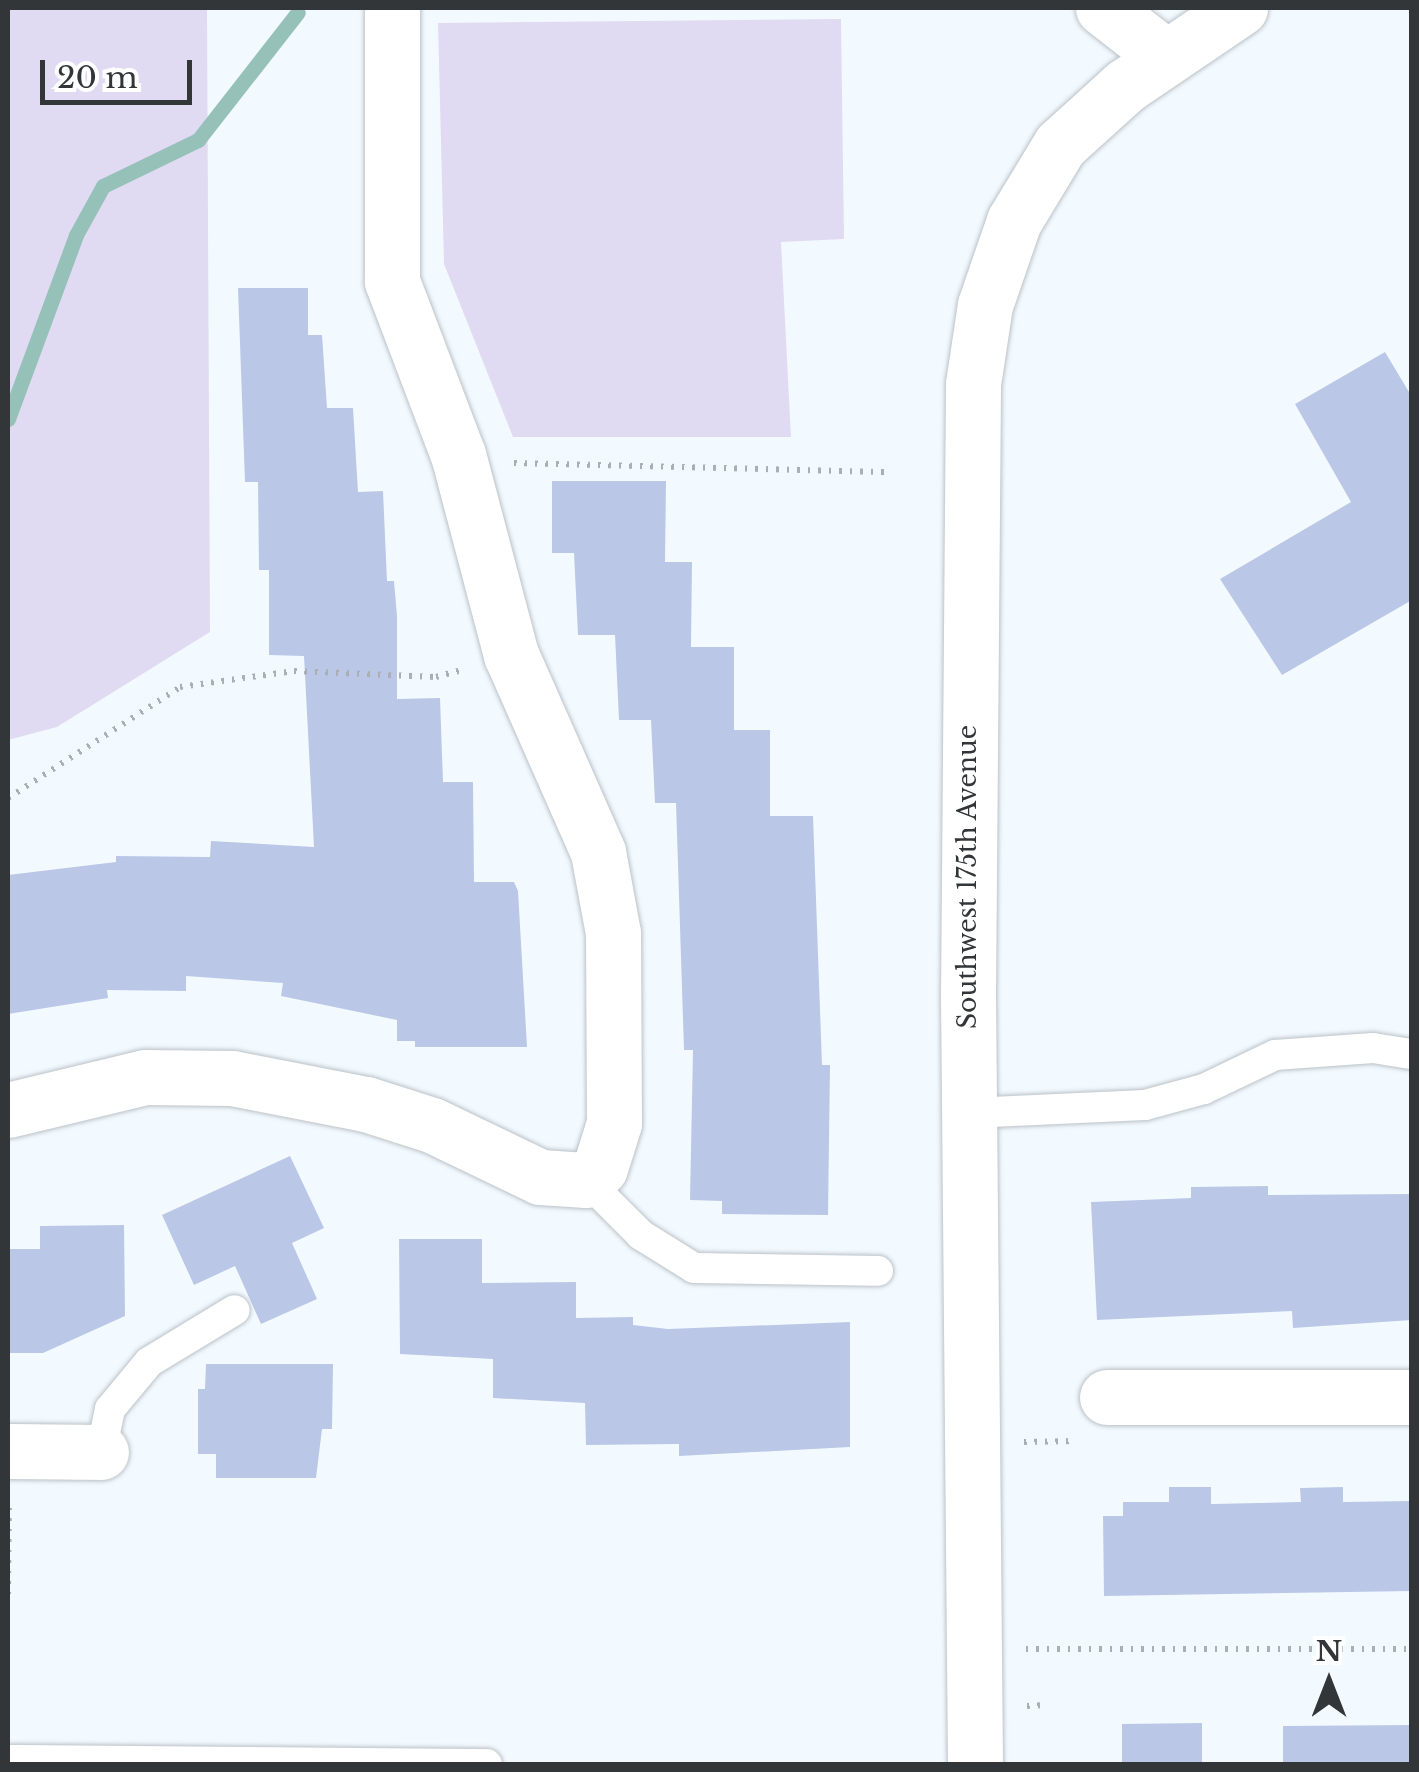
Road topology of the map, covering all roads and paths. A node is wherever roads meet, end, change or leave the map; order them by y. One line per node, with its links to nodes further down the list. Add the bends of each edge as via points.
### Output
1 (392, 8): 5 (street, via 392,281)
2 (1104, 8): 4 (street)
3 (1240, 8): 4 (street, Southwest 175th Avenue)
4 (1166, 57): 11 (street, Southwest 175th Avenue, via 1060,145 1014,221 985,305 972,384 970,472)
5 (458, 455): 6 (path, via 530,465); 7 (street)
6 (891, 472)
7 (511, 655): 8 (path, via 436,677 294,671 180,687); 12 (street, via 598,852 613,933 614,1123 600,1168)
8 (8, 798)
9 (1412, 1054): 11 (lane, via 1373,1048 1275,1056 1204,1089 1146,1105)
10 (8, 1110): 12 (street, via 145,1076 232,1078 366,1104 432,1125 540,1177)
11 (969, 1113): 17 (street, Southwest 175th Avenue)
12 (586, 1180): 13 (lane, via 641,1235 694,1268)
13 (878, 1271)
14 (235, 1310): 19 (lane, via 148,1362 110,1409)
15 (1107, 1397): 16 (street); 17 (path, via 1084,1440)
16 (1412, 1397)
17 (973, 1442): 22 (street, Southwest 175th Avenue)
18 (8, 1451): 19 (street)
19 (101, 1452)
20 (10, 1516): 21 (path)
21 (8, 1594)
22 (975, 1649): 23 (path); 26 (street, Southwest 175th Avenue)
23 (1412, 1649)
24 (8, 1760): 25 (lane)
25 (486, 1764)
26 (975, 1764)

